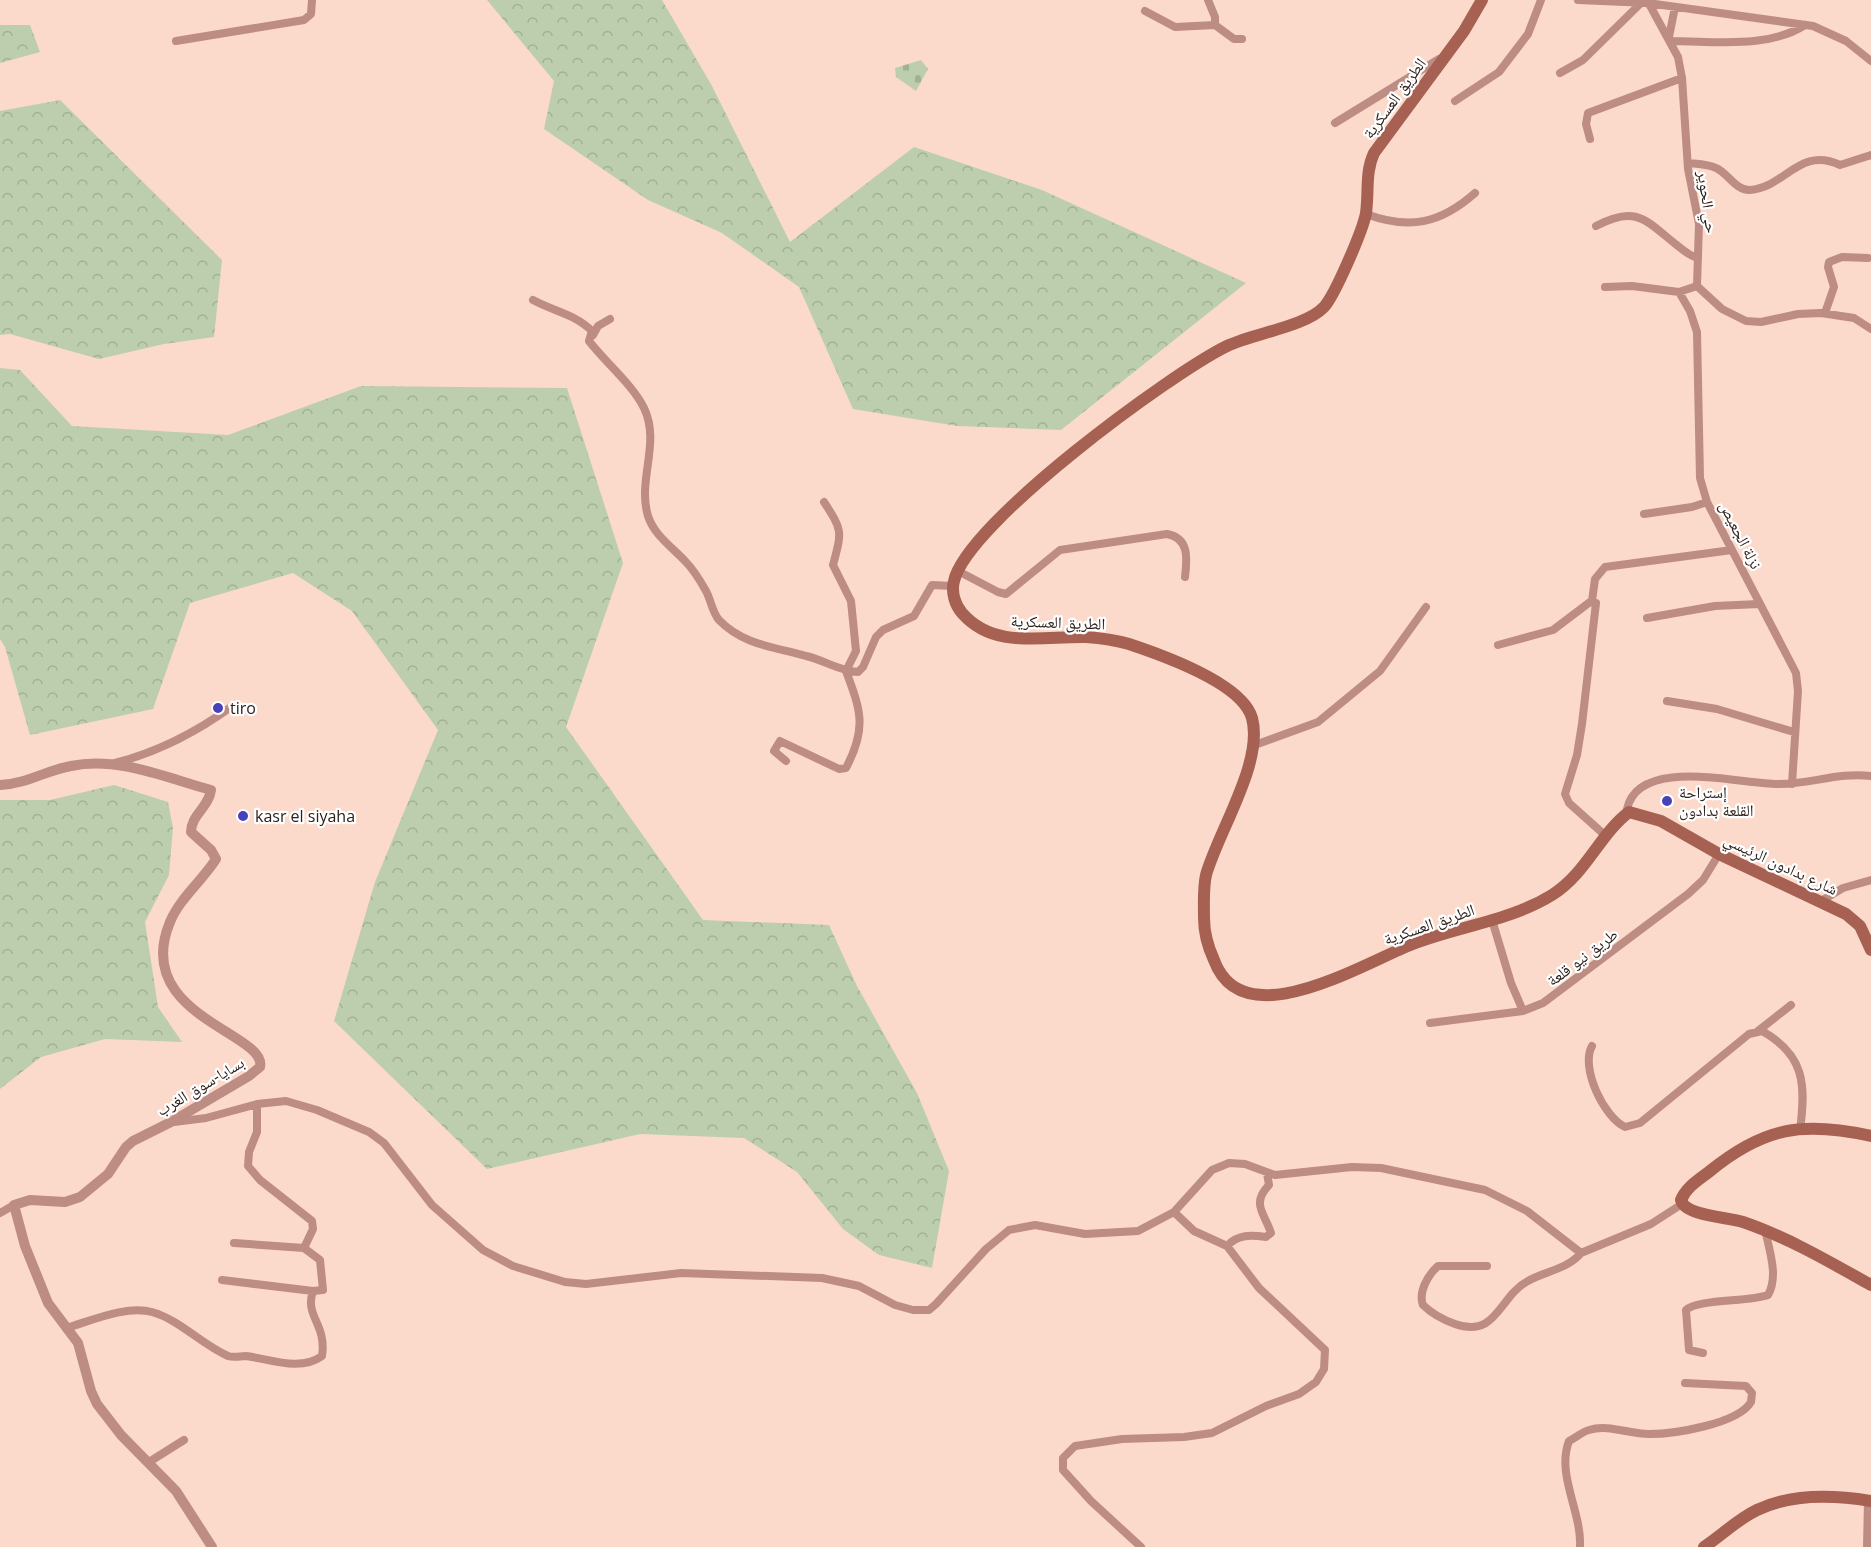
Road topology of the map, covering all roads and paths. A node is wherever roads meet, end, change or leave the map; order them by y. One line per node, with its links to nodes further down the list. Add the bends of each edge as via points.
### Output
1 (312, 0): 13 (street, via 310,14 304,20)
2 (1208, 0): 9 (street)
3 (1482, 0): 14 (main road, الطريق العسكرية)
4 (1541, 0): 18 (street, via 1528,34 1499,72)
5 (1578, 0): 6 (street)
6 (1645, 2): 7 (street); 12 (street, حي الحوير); 16 (street, via 1583,60)
7 (1675, 7): 10 (street); 12 (street)
8 (1145, 11): 9 (street, via 1175,27)
9 (1215, 25): 11 (street, via 1234,39)
10 (1805, 25): 12 (street, via 1768,40); 15 (street, via 1828,31)
11 (1242, 39)
12 (1670, 39): 17 (street, حي الحوير)
13 (176, 41)
14 (1447, 54): 19 (street); 24 (main road, الطريق العسكرية, via 1374,153)
15 (1871, 61)
16 (1560, 74)
17 (1682, 78): 20 (street, via 1588,113); 22 (street, حي الحوير)
18 (1455, 101)
19 (1335, 123)
20 (1590, 139)
21 (1871, 155): 22 (street, via 1840,165 1827,159 1796,165 1775,181 1748,190 1739,188 1714,167)
22 (1688, 163): 26 (street, حي الحوير, via 1699,224)
23 (1475, 193): 24 (street, via 1454,209 1426,222 1403,224)
24 (1366, 214): 40 (main road, الطريق العسكرية, via 1326,306 1301,321 1226,347 1142,403 1005,511 973,544)
25 (1596, 226): 26 (street, via 1620,216 1639,216)
26 (1698, 258): 28 (street, حي الحوير)
27 (1868, 258): 32 (street, via 1829,261 1833,287)
28 (1697, 286): 30 (street); 32 (street, via 1722,309 1746,321)
29 (1605, 287): 30 (street)
30 (1679, 292): 36 (street, نزلة الجعيص, via 1697,332 1699,469)
31 (533, 300): 35 (street, via 580,320 592,331)
32 (1825, 313): 34 (street, via 1854,318)
33 (610, 319): 35 (street, via 598,326)
34 (1871, 329)
35 (589, 341): 48 (street, via 645,409 652,449 647,470 648,515 656,531 686,562 705,590 719,620 767,648 806,655)
36 (1707, 501): 38 (street); 39 (street, نزلة الجعيص)
37 (824, 502): 48 (street, via 841,535 833,565 851,600 856,651)
38 (1644, 514)
39 (1732, 550): 43 (street, via 1605,567 1594,579); 44 (street, نزلة الجعيص)
40 (958, 571): 41 (street, via 1006,594 1060,550 1167,534 1184,544); 42 (main road, الطريق العسكرية)
41 (1185, 577)
42 (952, 585): 48 (street, via 932,585 918,612 883,630 858,672); 52 (main road, الطريق العسكرية, via 958,607 988,632 1022,639 1092,637 1124,643 1225,687 1238,696 1250,713)
43 (1592, 601): 47 (street, via 1552,630); 59 (street, via 1597,607 1582,724 1565,794 1569,803)
44 (1759, 604): 46 (street, via 1715,606); 51 (street, نزلة الجعيص, via 1796,673)
45 (1426, 607): 52 (street, via 1380,671 1318,722)
46 (1647, 618)
47 (1498, 645)
48 (846, 671): 53 (street, via 862,724 846,768 839,769 780,741 774,751)
49 (1666, 701): 51 (street, via 1717,709)
50 (231, 707): 54 (street, via 183,738 146,755)
51 (1794, 732): 56 (street, نزلة الجعيص)
52 (1252, 746): 63 (main road, الطريق العسكرية, via 1243,784 1205,878 1207,941 1216,968 1234,989 1263,997 1299,990 1340,977 1413,944)
53 (786, 761)
54 (112, 764): 57 (street, بسايا-سوق الغرب, via 70,766); 71 (street, بسايا-سوق الغرب, via 211,790 209,801 192,822 191,832 216,859 170,922 166,970 184,1004 245,1044 261,1062 249,1076)
55 (1871, 776): 56 (street, via 1838,776)
56 (1792, 784): 58 (street, via 1678,776 1642,788 1629,801)
57 (0, 785)
58 (1629, 812): 59 (main road, الطريق العسكرية); 60 (main road, شارع بدادون الرئيسي, via 1660,821)
59 (1607, 837): 63 (main road, الطريق العسكرية, via 1561,889 1536,904)
60 (1719, 854): 62 (main road, شارع بدادون الرئيسي); 66 (street, طريق نيو قلعة, via 1703,880 1688,894 1554,997)
61 (1871, 880): 62 (street, via 1843,888)
62 (1821, 901): 64 (main road, شارع بدادون الرئيسي, via 1854,919)
63 (1492, 920): 66 (street)
64 (1871, 950)
65 (1791, 1005): 68 (street)
66 (1523, 1011): 67 (street, طريق نيو قلعة)
67 (1430, 1023)
68 (1758, 1031): 69 (street, via 1749,1034 1640,1123 1625,1127 1598,1095 1586,1060); 72 (street, via 1773,1038 1791,1055 1803,1078)
69 (1592, 1046)
70 (257, 1104): 71 (street, via 222,1115); 77 (street, via 286,1101 369,1132 394,1154 432,1205 483,1250 531,1272 586,1284 681,1273 822,1278 859,1286 904,1308 929,1311 986,1249 1010,1230 1035,1225 1085,1234 1122,1234 1138,1231); 82 (street, via 257,1132 248,1166 312,1221 313,1229)
71 (171, 1122): 76 (street, بسايا-سوق الغرب, via 126,1147 108,1174 80,1197 65,1202 30,1200)
72 (1800, 1130): 73 (main road); 75 (main road, via 1766,1135 1746,1144 1688,1190)
73 (1871, 1136)
74 (1267, 1173): 77 (street, via 1245,1164 1221,1165 1191,1190); 81 (street, via 1269,1185 1258,1207 1271,1233 1266,1238 1251,1235 1234,1239); 83 (street, via 1381,1168 1478,1188 1514,1202)
75 (1682, 1204): 79 (main road, via 1691,1211); 83 (street, via 1652,1224)
76 (14, 1205): 78 (street); 88 (street, via 25,1246 48,1303)
77 (1174, 1212): 81 (street, via 1194,1231)
78 (0, 1213)
79 (1765, 1229): 86 (main road); 89 (street, via 1773,1274 1768,1295 1696,1305 1686,1310 1689,1350)
80 (234, 1243): 82 (street)
81 (1227, 1246): 95 (street, via 1259,1288 1325,1350 1324,1369 1316,1382 1299,1394 1212,1433 1075,1446 1063,1458 1063,1470)
82 (304, 1248): 87 (street, via 320,1260 323,1290)
83 (1581, 1253): 84 (street, via 1566,1265 1522,1284 1489,1321 1476,1328 1448,1321 1423,1305 1422,1292 1438,1266)
84 (1487, 1266)
85 (222, 1280): 87 (street)
86 (1871, 1285)
87 (313, 1291): 88 (street, via 310,1311 323,1333 324,1344 322,1356 315,1360 292,1363 231,1357 150,1311 123,1313)
88 (66, 1328): 92 (street, via 78,1343 98,1404 121,1435)
89 (1702, 1353)
90 (1685, 1383): 96 (street, via 1746,1386 1752,1393 1751,1402 1739,1414 1719,1422 1648,1434 1588,1430 1569,1441 1565,1463)
91 (184, 1440): 92 (street)
92 (149, 1462): 94 (street, via 176,1491)
93 (1870, 1500): 97 (main road, via 1823,1496 1771,1504 1747,1515); 98 (street)
94 (212, 1547)
95 (1142, 1547)
96 (1580, 1547)
97 (1704, 1547)
98 (1867, 1547)

